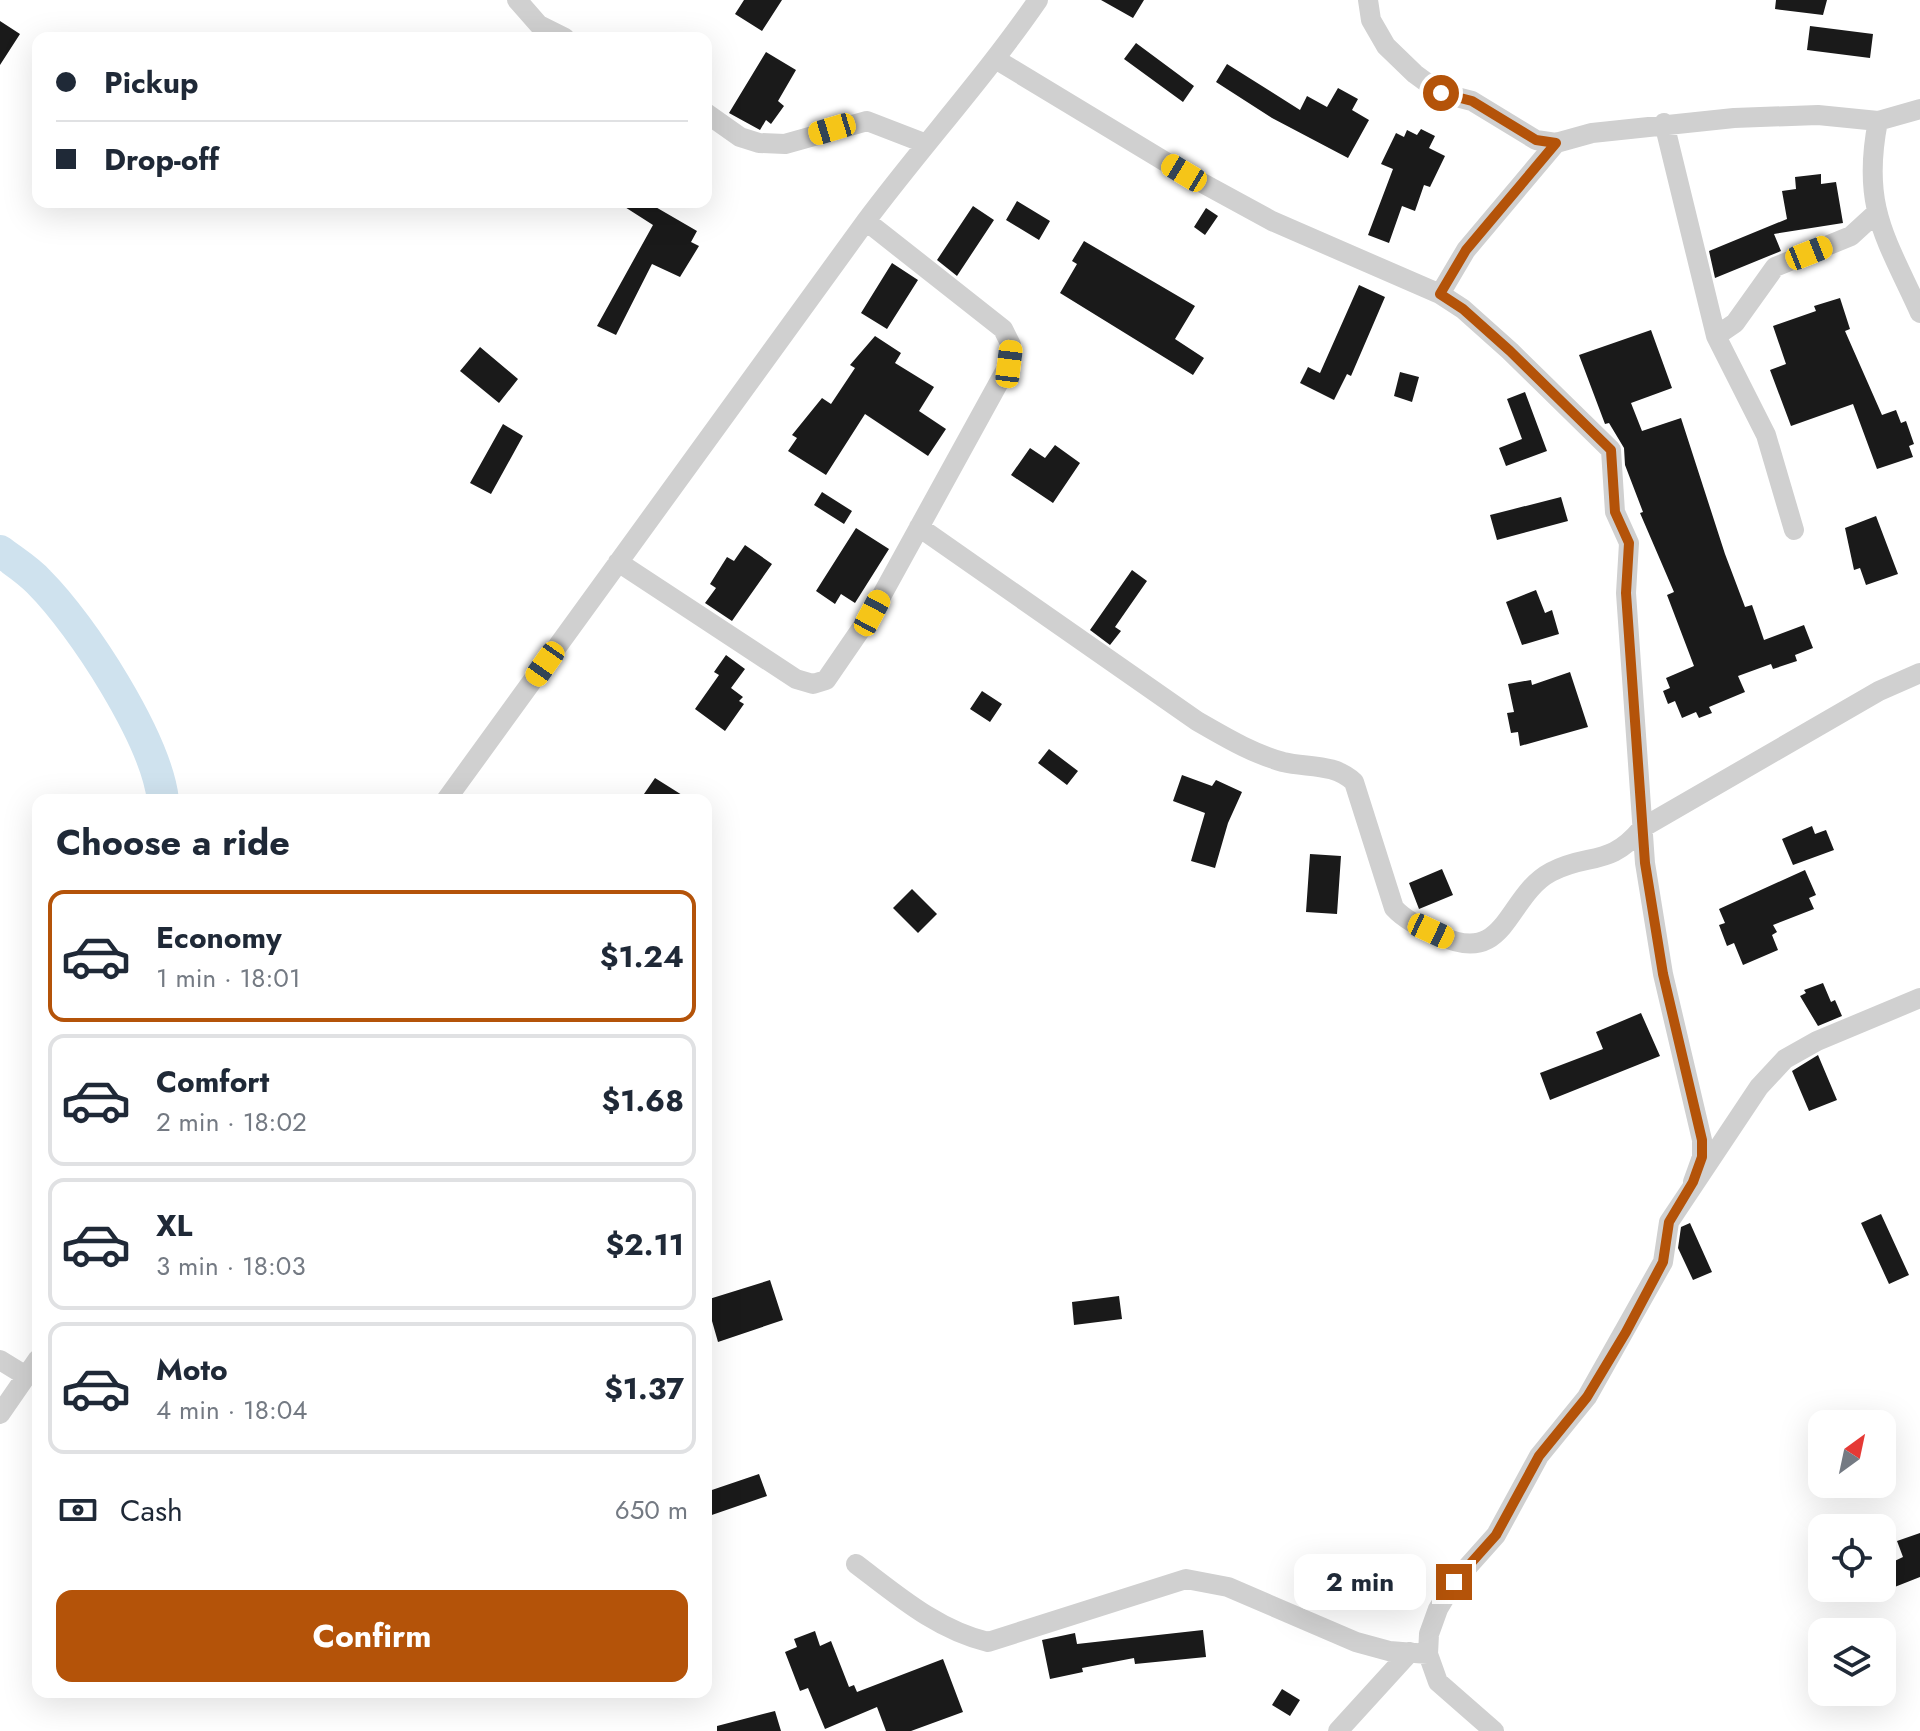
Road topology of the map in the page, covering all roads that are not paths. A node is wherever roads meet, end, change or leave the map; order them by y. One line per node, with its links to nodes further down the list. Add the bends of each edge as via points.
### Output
1 (517, 0): 4 (street, via 539,25)
2 (1038, 0): 5 (street)
3 (1368, 0): 11 (street, via 1371,20 1386,46 1415,74 1441,93 1472,101 1536,140)
4 (553, 32)
5 (997, 60): 10 (street); 14 (street, via 1272,221)
6 (1920, 109): 8 (street)
7 (712, 117): 10 (street, via 759,143 785,144 867,121)
8 (1878, 121): 9 (street, via 1818,115); 12 (street, via 1871,158)
9 (1664, 123): 11 (street); 16 (street)
10 (924, 143): 13 (street)
11 (1556, 143): 14 (street, via 1466,250)
12 (1875, 214): 15 (street); 16 (street, via 1851,236 1775,267 1735,323)
13 (866, 221): 17 (street, via 1003,329 1011,345 1009,364); 19 (street)
14 (1440, 294): 22 (street, via 1521,361 1611,450 1615,512 1629,543 1626,593)
15 (1920, 313)
16 (1716, 336): 18 (street, via 1766,435)
17 (919, 527): 19 (street, via 872,613 826,680 813,684 796,679); 22 (street, via 1241,747 1285,762 1344,772 1354,782 1394,908 1403,918 1459,944 1481,943 1499,931 1547,874 1617,853)
18 (1794, 530)
19 (618, 562): 21 (street)
20 (1920, 673): 22 (street, via 1879,691)
21 (450, 794)
22 (1642, 828): 24 (street, via 1663,974 1702,1140)
23 (1920, 998): 24 (street, via 1785,1059 1759,1087)
24 (1693, 1182): 29 (street, via 1669,1222 1663,1262 1626,1332 1587,1397 1539,1456 1496,1535 1454,1582)
25 (0, 1360): 26 (street)
26 (32, 1368): 27 (street)
27 (0, 1414)
28 (856, 1564): 29 (street, via 927,1616 961,1636 988,1642 1186,1579 1228,1587 1356,1642)
29 (1419, 1653): 30 (street); 31 (street, via 1438,1682)
30 (1338, 1731)
31 (1494, 1731)

